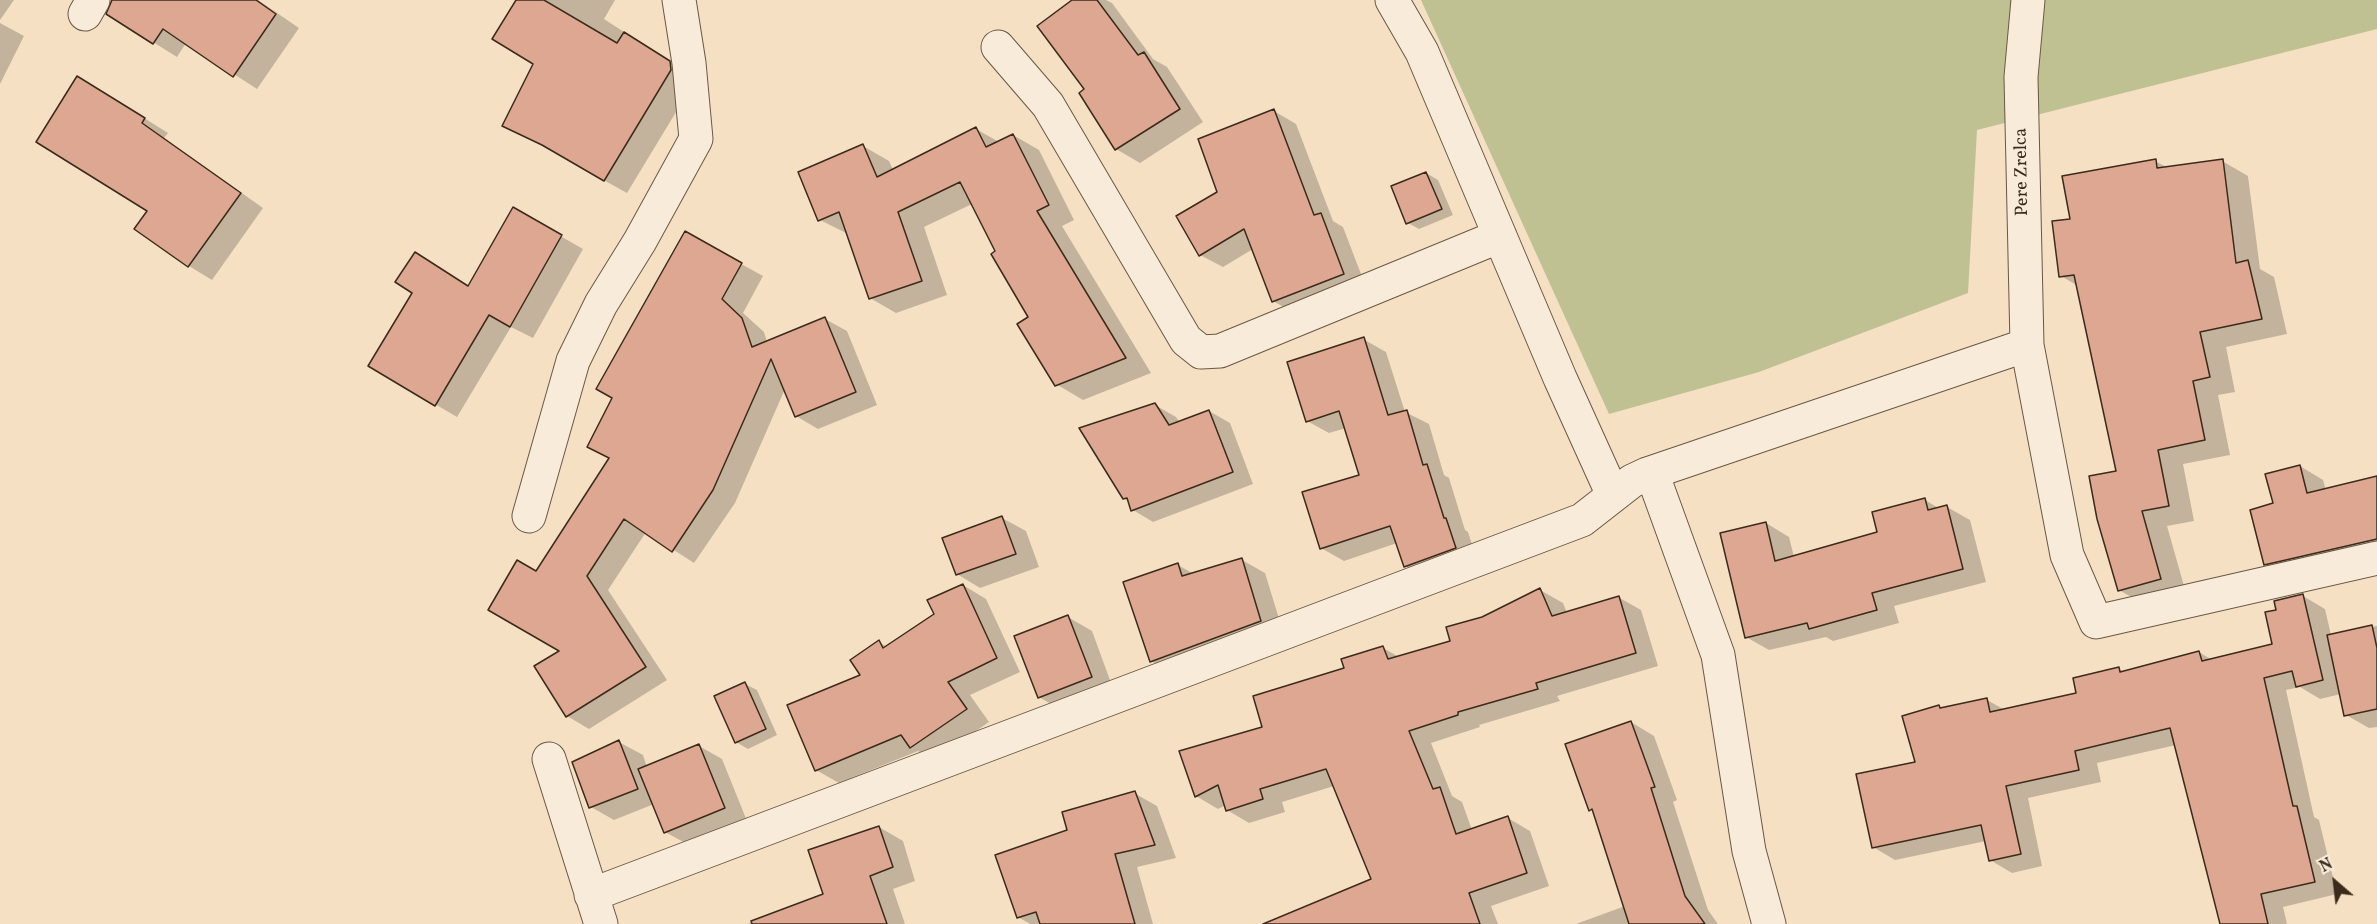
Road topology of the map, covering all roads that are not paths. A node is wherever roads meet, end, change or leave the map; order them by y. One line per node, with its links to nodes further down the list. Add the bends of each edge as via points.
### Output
1 (679, 0): 9 (street, via 696,139 601,304 573,361)
2 (1392, 0): 5 (street, via 1422,52)
3 (2028, 0): 6 (street, Pere Zrelca, via 2021,77)
4 (999, 47): 5 (street, via 1048,105 1186,340 1201,352 1220,351)
5 (1500, 236): 8 (street)
6 (2027, 345): 7 (street); 10 (street, Pere Zrelca, via 2067,555 2096,622)
7 (1652, 473): 8 (street); 13 (street, via 1718,656 1749,851)
8 (1613, 495): 12 (street, via 1582,520)
9 (529, 516)
10 (2377, 558)
11 (549, 759): 12 (street)
12 (596, 910)
13 (1769, 924)

